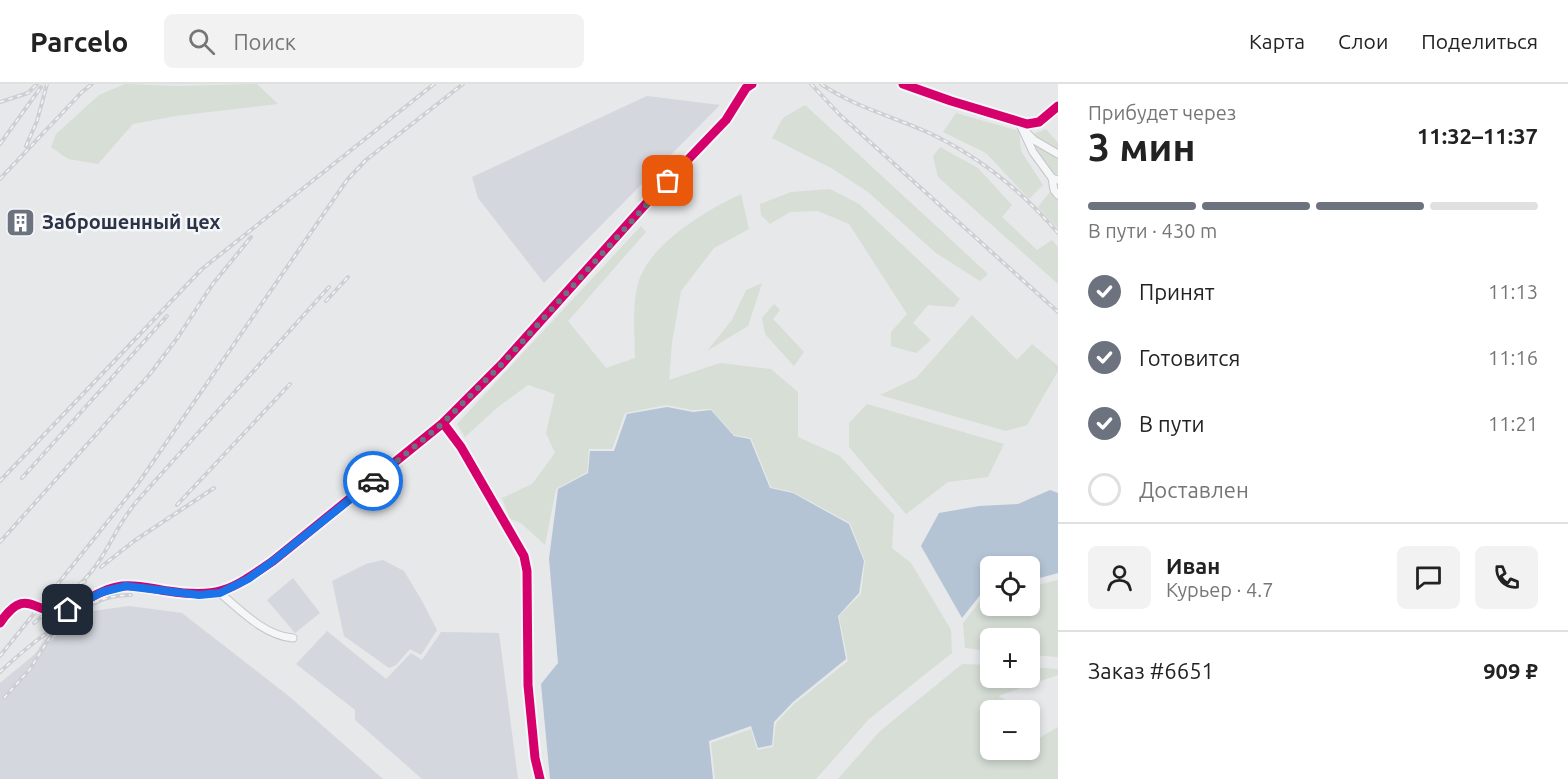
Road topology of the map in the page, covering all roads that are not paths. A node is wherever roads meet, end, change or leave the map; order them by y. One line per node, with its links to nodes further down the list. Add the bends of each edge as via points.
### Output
1 (752, 84): 8 (street, via 726,120)
2 (903, 84): 4 (street)
3 (1058, 106): 4 (street, via 1039,122)
4 (1021, 125): 5 (street, via 1034,140); 6 (street, via 1033,152)
5 (1058, 154)
6 (1055, 179): 7 (street, via 1054,190)
7 (1058, 195)
8 (443, 423): 9 (street, via 273,561); 12 (street, via 524,556 528,686)
9 (220, 593): 10 (street, via 199,595 126,586 102,592 64,611 28,603 17,606); 11 (street, via 263,627)
10 (0, 623)
11 (293, 638)
12 (540, 779)

